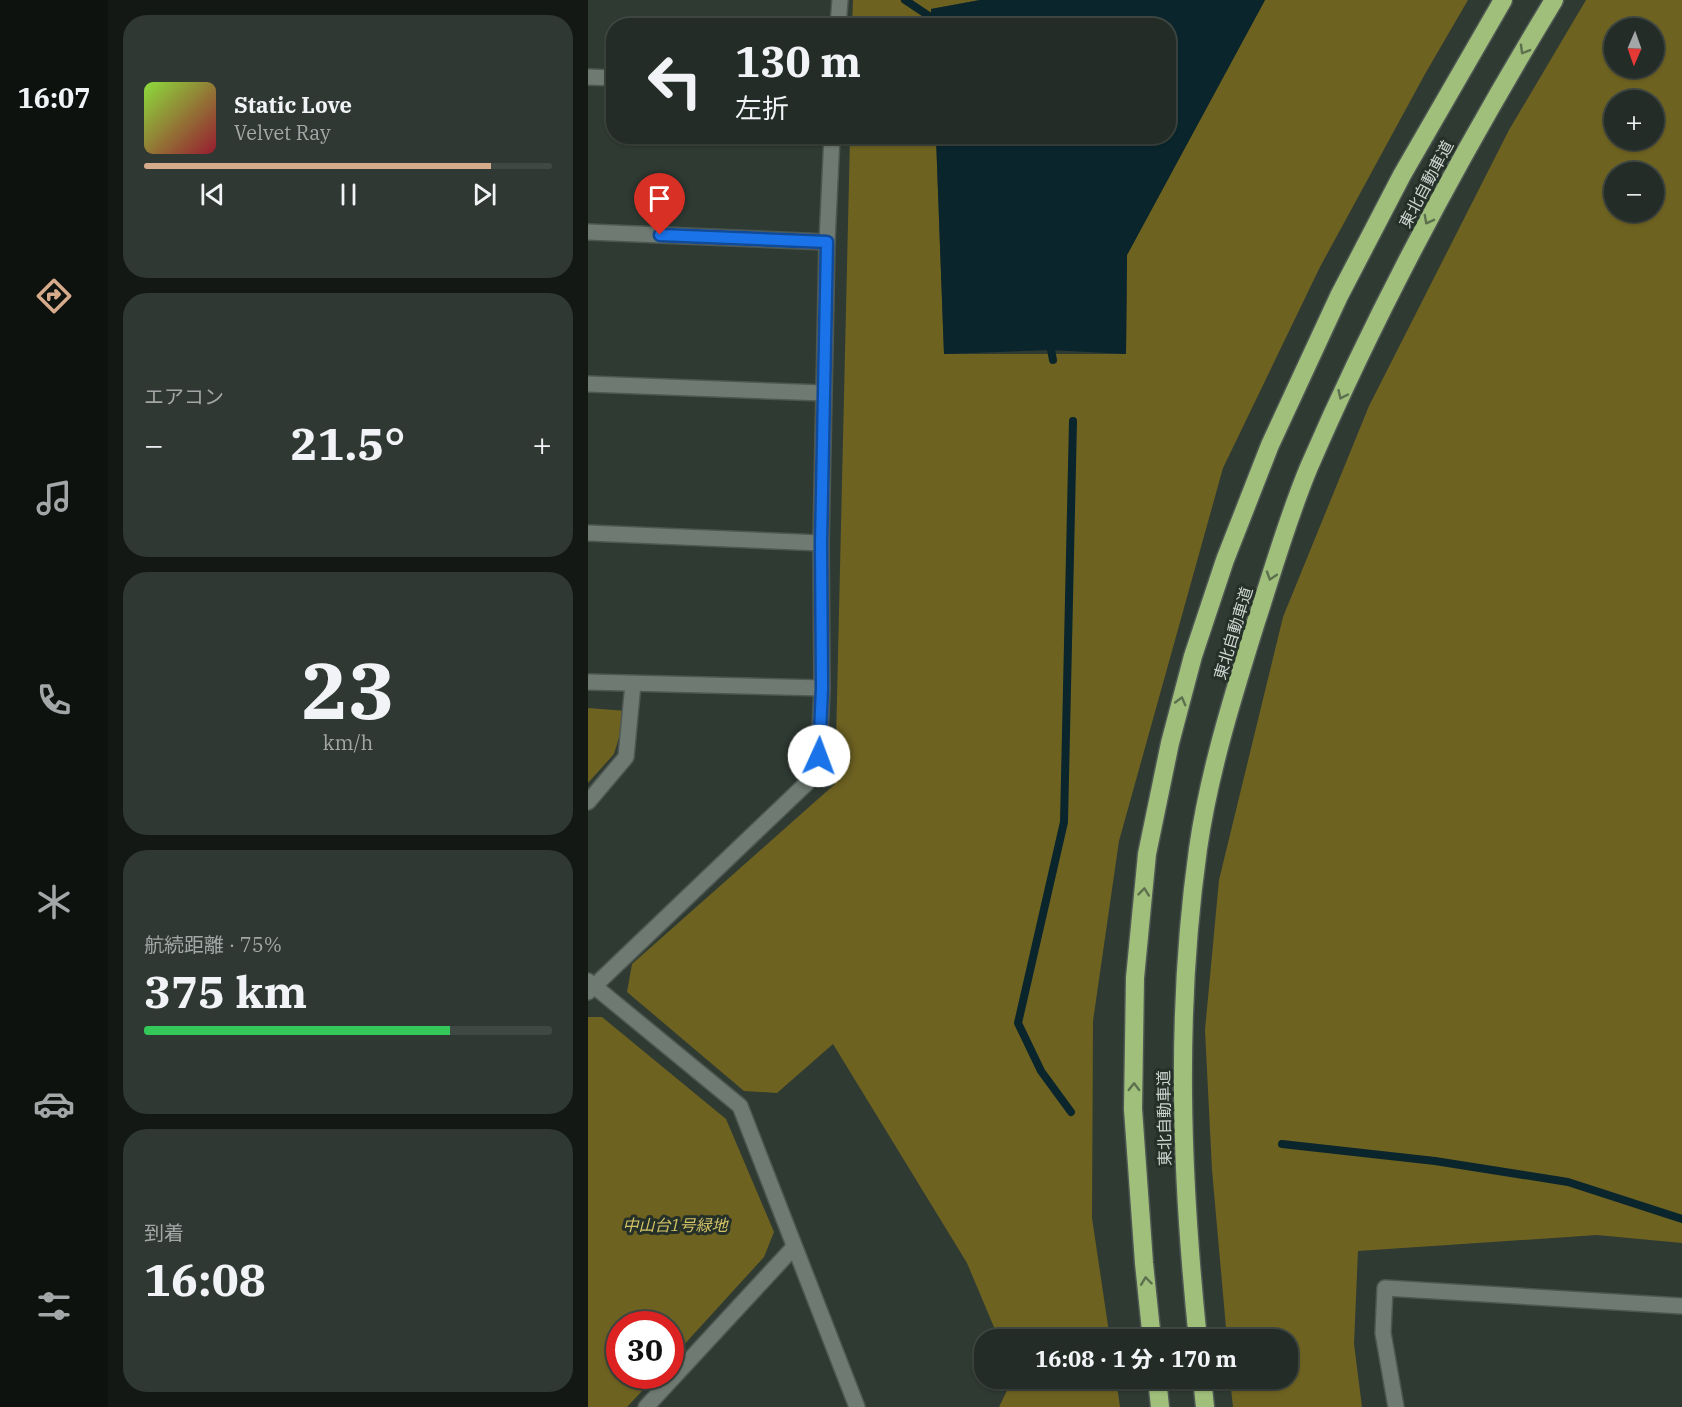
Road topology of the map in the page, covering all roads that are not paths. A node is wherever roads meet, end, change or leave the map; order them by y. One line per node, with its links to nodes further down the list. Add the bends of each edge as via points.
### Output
1 (840, 0): 4 (street)
2 (1503, 0): 21 (highway, 東北自動車道, one-way to 2, via 1133,1109 1135,978 1147,854 1193,656 1270,444 1339,296)
3 (1554, 0): 22 (highway, 東北自動車道, one-way to 22, via 1401,271 1308,470 1219,744 1198,848 1184,984 1182,1109 1189,1258)
4 (839, 18)
5 (588, 77): 6 (street)
6 (606, 78)
7 (832, 144): 9 (street)
8 (588, 232): 9 (street)
9 (827, 242): 11 (street)
10 (588, 384): 11 (street)
11 (824, 393): 13 (street)
12 (588, 533): 13 (street)
13 (821, 543): 16 (street)
14 (588, 682): 15 (street)
15 (633, 684): 16 (street); 17 (street, via 626,757)
16 (822, 688): 18 (street, via 819,756 809,781)
17 (588, 802)
18 (590, 986): 19 (street, via 740,1106)
19 (794, 1247): 25 (street); 26 (street)
20 (1682, 1306): 29 (street, via 1385,1288 1383,1333)
21 (1151, 1329)
22 (1197, 1329)
23 (1158, 1389): 27 (highway)
24 (1203, 1389): 28 (highway)
25 (646, 1407)
26 (857, 1407)
27 (1160, 1407)
28 (1205, 1407)
29 (1396, 1407)

